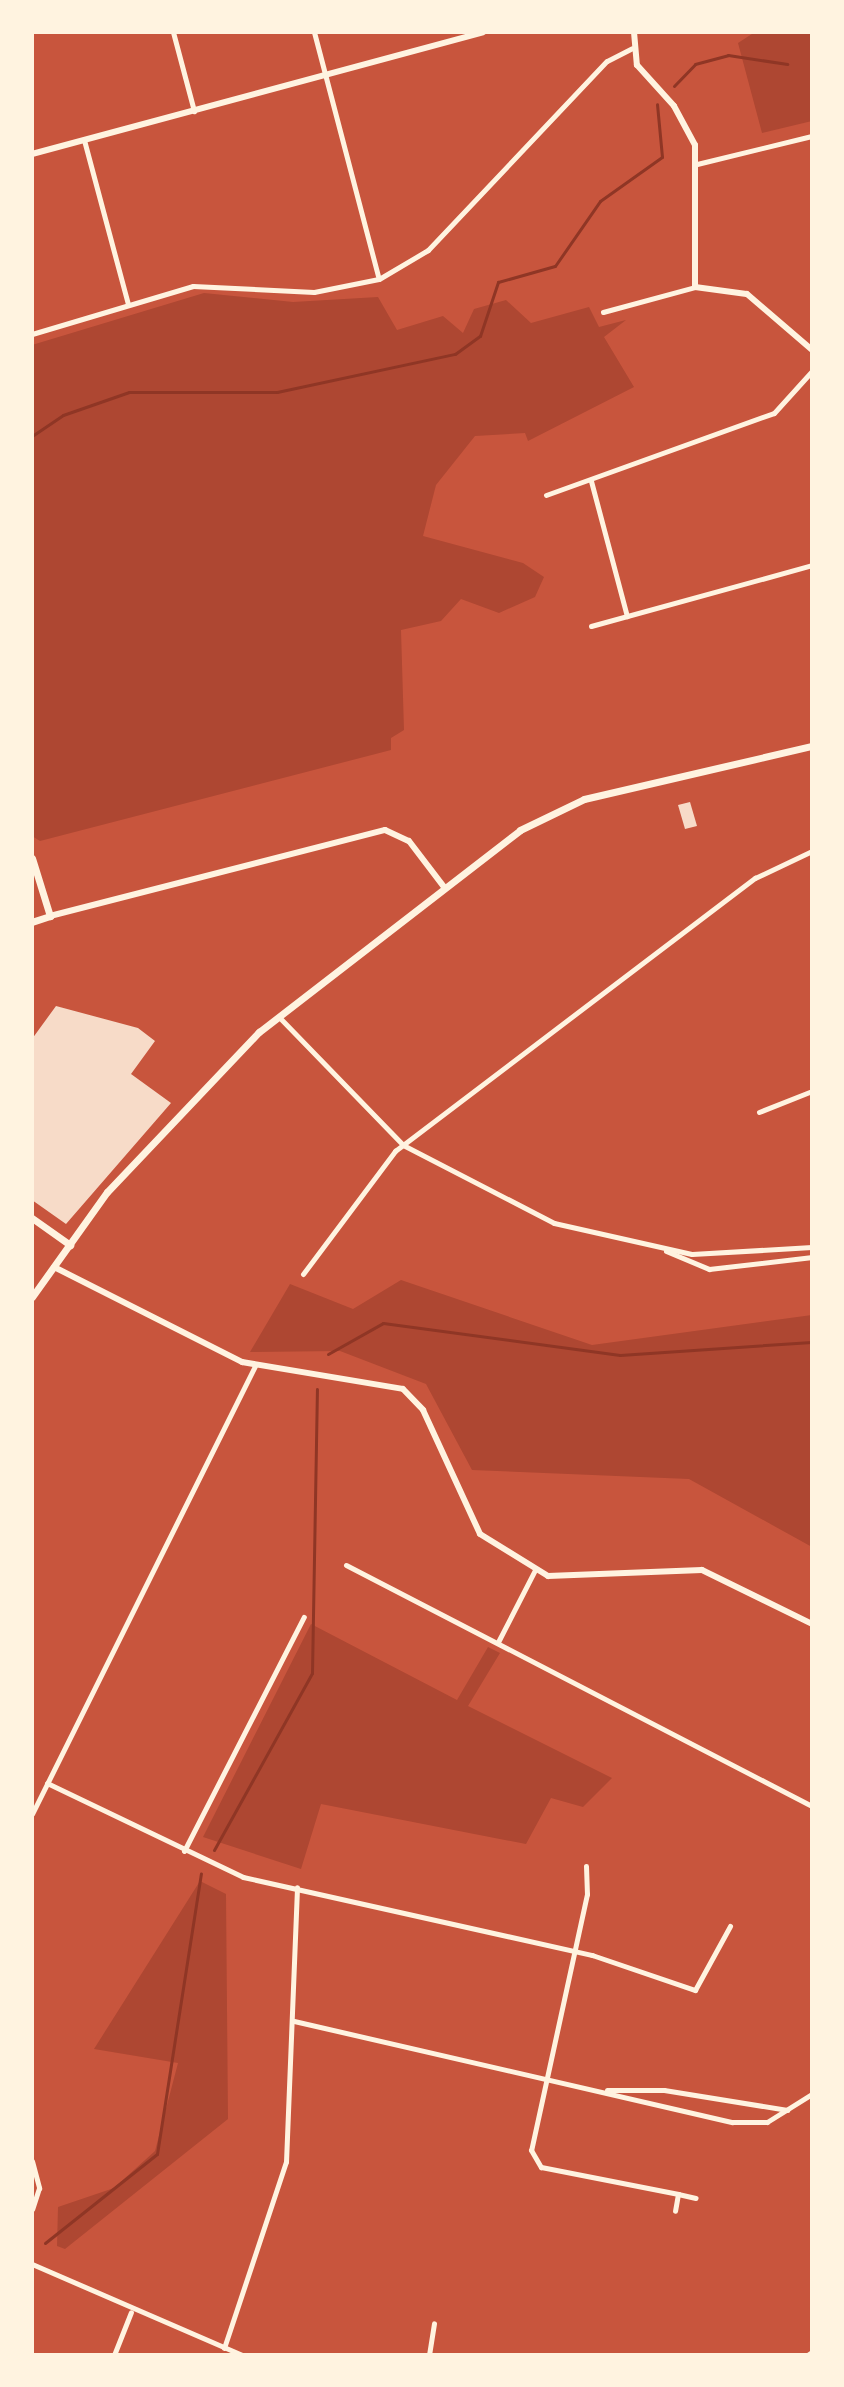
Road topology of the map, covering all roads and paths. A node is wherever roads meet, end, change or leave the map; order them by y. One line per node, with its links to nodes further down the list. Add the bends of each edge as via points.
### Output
1 (173, 32): 7 (street)
2 (314, 32): 6 (street)
3 (483, 32): 6 (street)
4 (634, 32): 5 (street)
5 (632, 48): 11 (street, via 683,118); 12 (street, via 607,61 428,250)
6 (325, 74): 7 (street); 12 (street)
7 (194, 111): 9 (street)
8 (812, 136): 11 (street)
9 (84, 140): 10 (street); 14 (street)
10 (32, 154)
11 (697, 164): 13 (street)
12 (379, 279): 14 (street, via 314,292 203,285)
13 (695, 287): 15 (street); 17 (street, via 729,286 747,294)
14 (128, 304): 16 (street)
15 (603, 312)
16 (32, 334)
17 (812, 350)
18 (812, 371): 19 (street, via 774,413 690,437 645,465)
19 (591, 481): 20 (street); 22 (street)
20 (546, 495)
21 (812, 565): 22 (street)
22 (627, 616): 23 (street)
23 (591, 626)
24 (812, 746): 27 (main road, via 571,804 520,830)
25 (812, 851): 33 (street, via 755,878)
26 (32, 858): 28 (main road)
27 (444, 887): 28 (street, via 409,841 385,830); 30 (main road)
28 (50, 916): 29 (main road)
29 (32, 922)
30 (278, 1016): 33 (street); 35 (main road, via 107,1192)
31 (812, 1091): 32 (street)
32 (759, 1112)
33 (403, 1145): 37 (street, via 554,1223); 40 (street)
34 (32, 1218): 35 (main road)
35 (70, 1245): 39 (main road)
36 (812, 1247): 37 (street, via 720,1255)
37 (664, 1250): 38 (street, via 709,1269)
38 (812, 1257)
39 (54, 1267): 41 (main road); 42 (street)
40 (303, 1274)
41 (32, 1297)
42 (255, 1366): 44 (street, via 403,1389 423,1410 480,1534); 48 (street)
43 (346, 1565): 47 (street)
44 (535, 1570): 46 (street, via 561,1577 702,1570); 47 (street)
45 (304, 1617): 51 (street)
46 (812, 1624)
47 (498, 1642): 49 (street)
48 (47, 1783): 50 (street); 51 (street)
49 (812, 1806)
50 (32, 1814)
51 (184, 1851): 53 (street, via 243,1877)
52 (586, 1866): 55 (street)
53 (297, 1887): 55 (street); 56 (street)
54 (730, 1926): 55 (street, via 695,1990)
55 (575, 1950): 57 (street)
56 (294, 2021): 57 (street); 69 (street, via 281,2192)
57 (547, 2079): 58 (street); 62 (street, via 531,2144 541,2167)
58 (602, 2090): 60 (street, via 664,2090); 60 (street, via 750,2124)
59 (812, 2094): 60 (street)
60 (789, 2110)
61 (32, 2161): 64 (street, via 39,2188)
62 (678, 2194): 63 (street); 65 (street)
63 (696, 2198)
64 (32, 2209)
65 (675, 2211)
66 (32, 2264): 67 (street)
67 (131, 2312): 69 (street); 70 (street)
68 (434, 2323): 72 (street)
69 (224, 2348): 71 (street)
70 (114, 2355)
71 (242, 2355)
72 (429, 2355)

